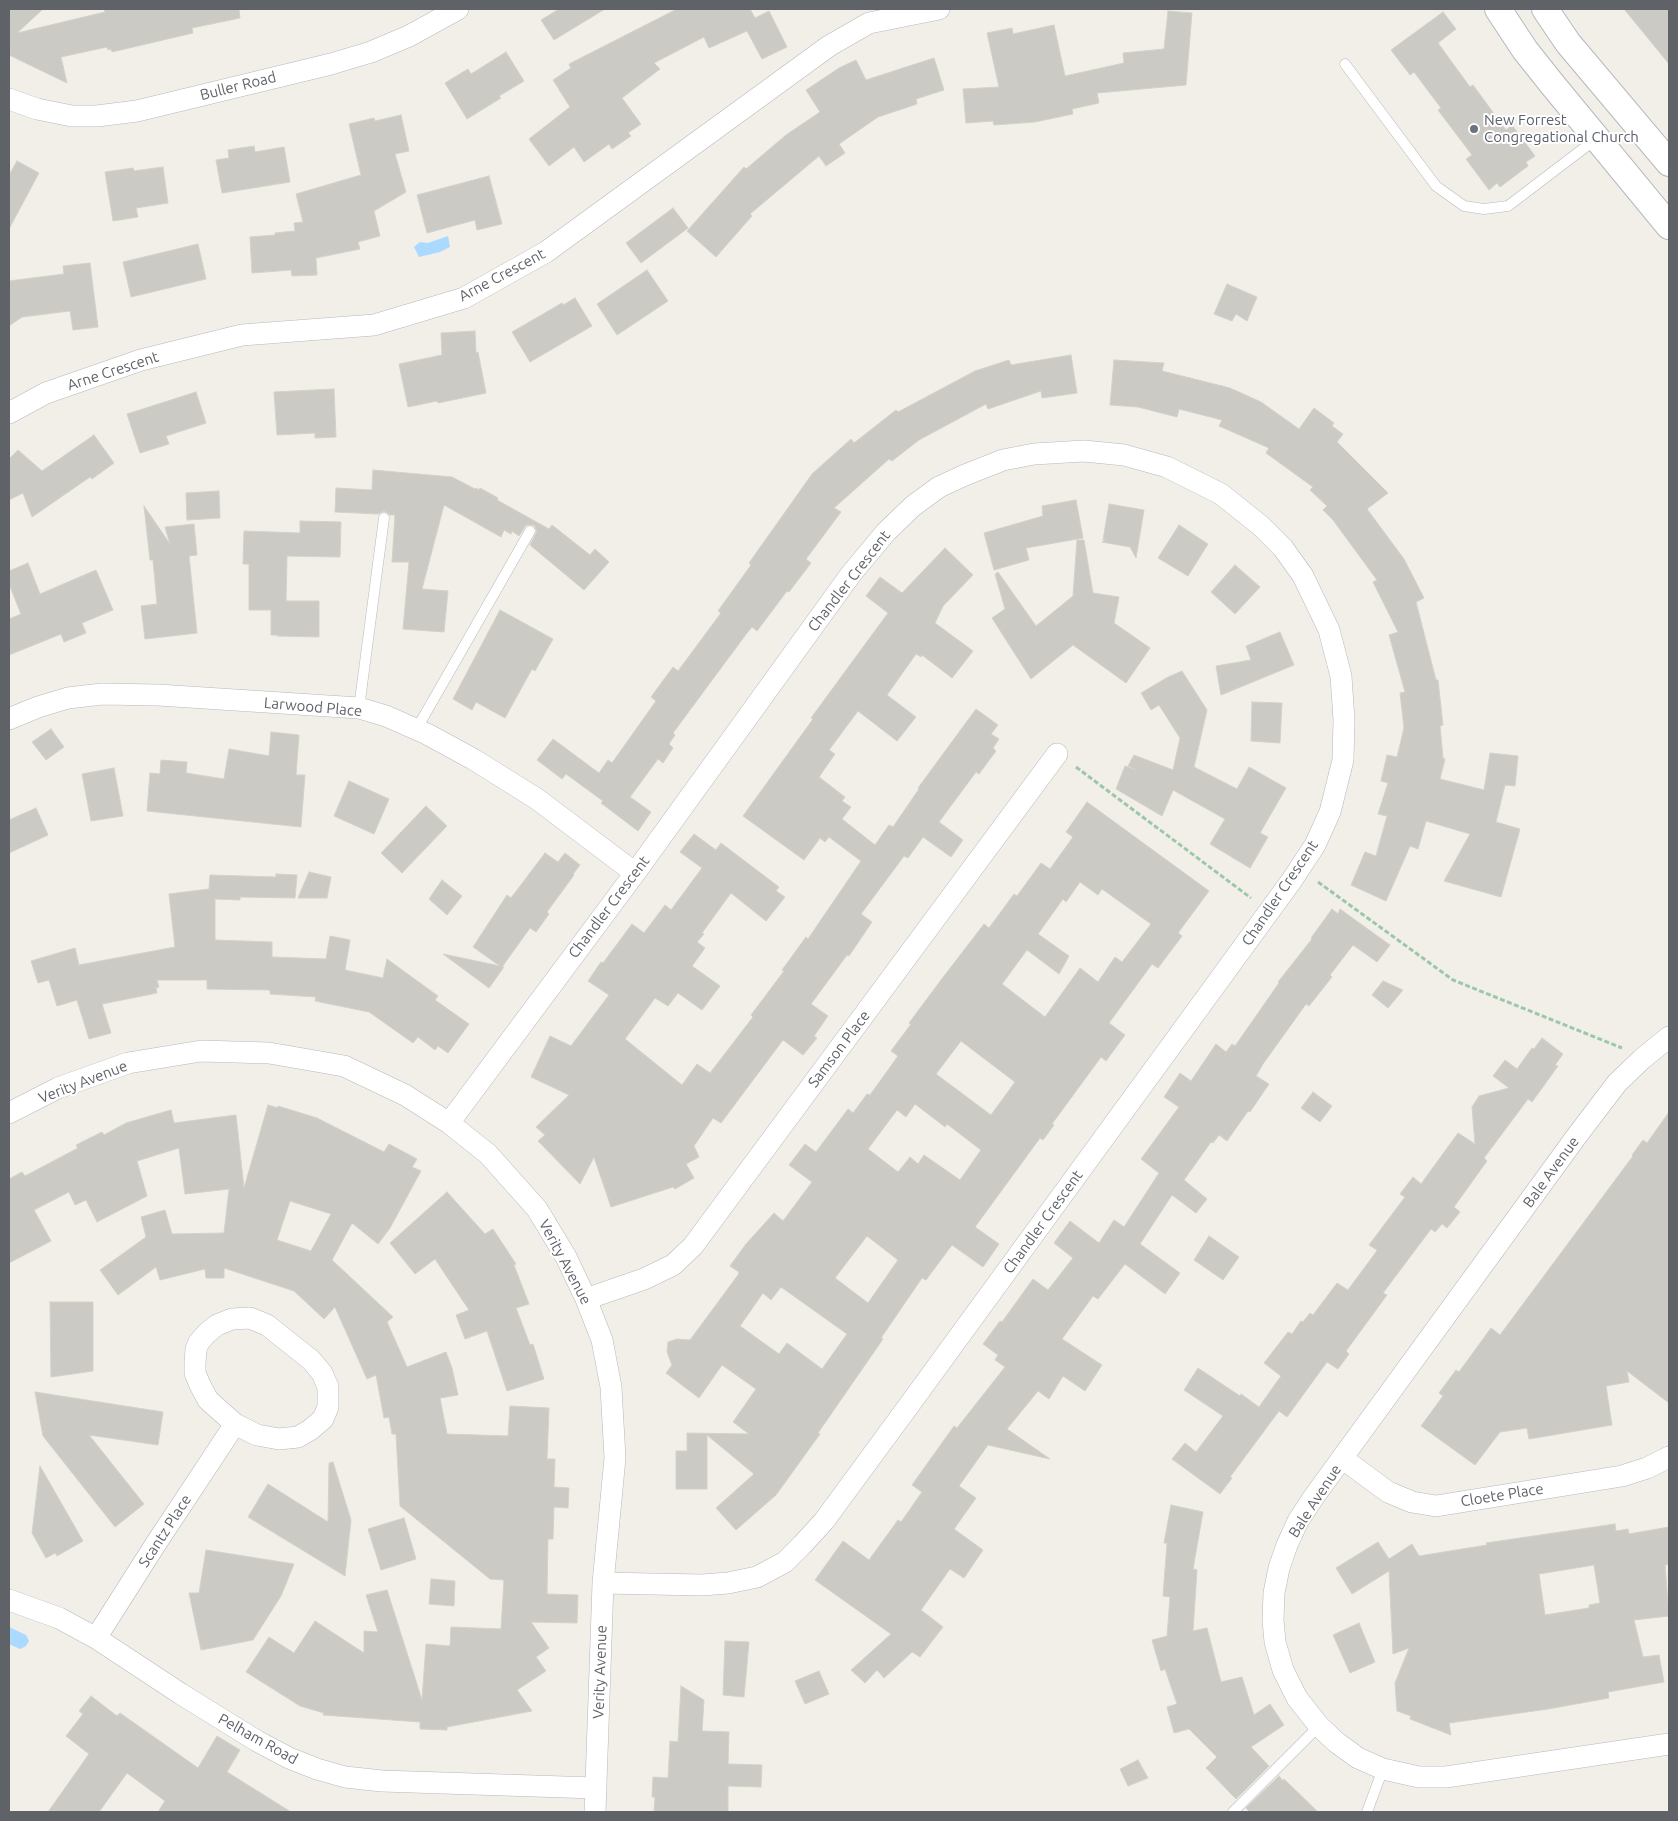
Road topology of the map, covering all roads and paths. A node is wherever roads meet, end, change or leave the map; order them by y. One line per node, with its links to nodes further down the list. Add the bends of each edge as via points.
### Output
1 (458, 9): 7 (street, Buller Road, via 371,52 137,111 72,116 36,109)
2 (939, 9): 5 (street, Arne Crescent)
3 (1498, 9): 8 (street, via 1525,50)
4 (1545, 9): 9 (street, via 1568,42)
5 (866, 16): 11 (street, Arne Crescent, via 546,252 464,298 374,325 242,335 141,360 46,393)
6 (1345, 64): 8 (lane, via 1436,186 1464,206 1484,210 1508,206)
7 (9, 99)
8 (1597, 138): 10 (street)
9 (1669, 163)
10 (1669, 226)
11 (9, 413)
12 (384, 518): 14 (lane)
13 (530, 531): 16 (lane)
14 (359, 708): 15 (street, Larwood Place, via 102,694 68,698); 16 (street, Larwood Place)
15 (9, 719)
16 (416, 730): 19 (street, Larwood Place, via 473,759 536,799)
17 (1057, 754): 20 (path); 25 (street, Samson Place, via 693,1246 673,1266)
18 (1300, 868): 19 (street, Chandler Crescent, via 1330,812 1343,760 1341,676 1329,630 1315,598 1283,548 1221,494 1167,467 1124,455 1084,451 1034,454 1003,460 938,487 913,506 850,574); 20 (street, Chandler Crescent); 22 (path, via 1453,980)
19 (635, 873): 24 (street, Chandler Crescent)
20 (1269, 912): 29 (street, Chandler Crescent, via 824,1521 802,1545 785,1562 757,1577 728,1583)
21 (1669, 1037): 28 (street, Bale Avenue, via 1617,1083)
22 (1618, 1045)
23 (9, 1114): 24 (street, Verity Avenue, via 58,1088 128,1063 201,1051 269,1053 344,1066 405,1095)
24 (449, 1123): 25 (street, Verity Avenue, via 488,1154 537,1209 566,1257)
25 (586, 1299): 29 (street, Verity Avenue, via 602,1340 610,1387 614,1449)
26 (235, 1424): 26 (street, via 208,1400 200,1385 195,1373 196,1350 199,1342 217,1325 232,1319 250,1318 267,1326 311,1360 328,1387 328,1407 323,1419 298,1437 279,1439 257,1435); 31 (street, Scantz Place)
27 (1669, 1457): 28 (street, Cloete Place, via 1622,1476 1436,1506 1412,1502 1388,1492)
28 (1342, 1458): 32 (street, Bale Avenue, via 1298,1521 1278,1568 1274,1593 1274,1635 1283,1670 1297,1698)
29 (603, 1584): 35 (street, Verity Avenue)
30 (9, 1600): 31 (street, Pelham Road, via 59,1618)
31 (96, 1638): 35 (street, Pelham Road, via 257,1741 317,1769 346,1777 382,1781)
32 (1318, 1726): 34 (street, Bale Avenue, via 1358,1758); 37 (lane)
33 (1669, 1744): 34 (street, Bale Avenue, via 1446,1777 1419,1777)
34 (1383, 1769): 38 (lane)
35 (595, 1788): 36 (street, Verity Avenue)
36 (595, 1812)
37 (1233, 1812)
38 (1367, 1812)

